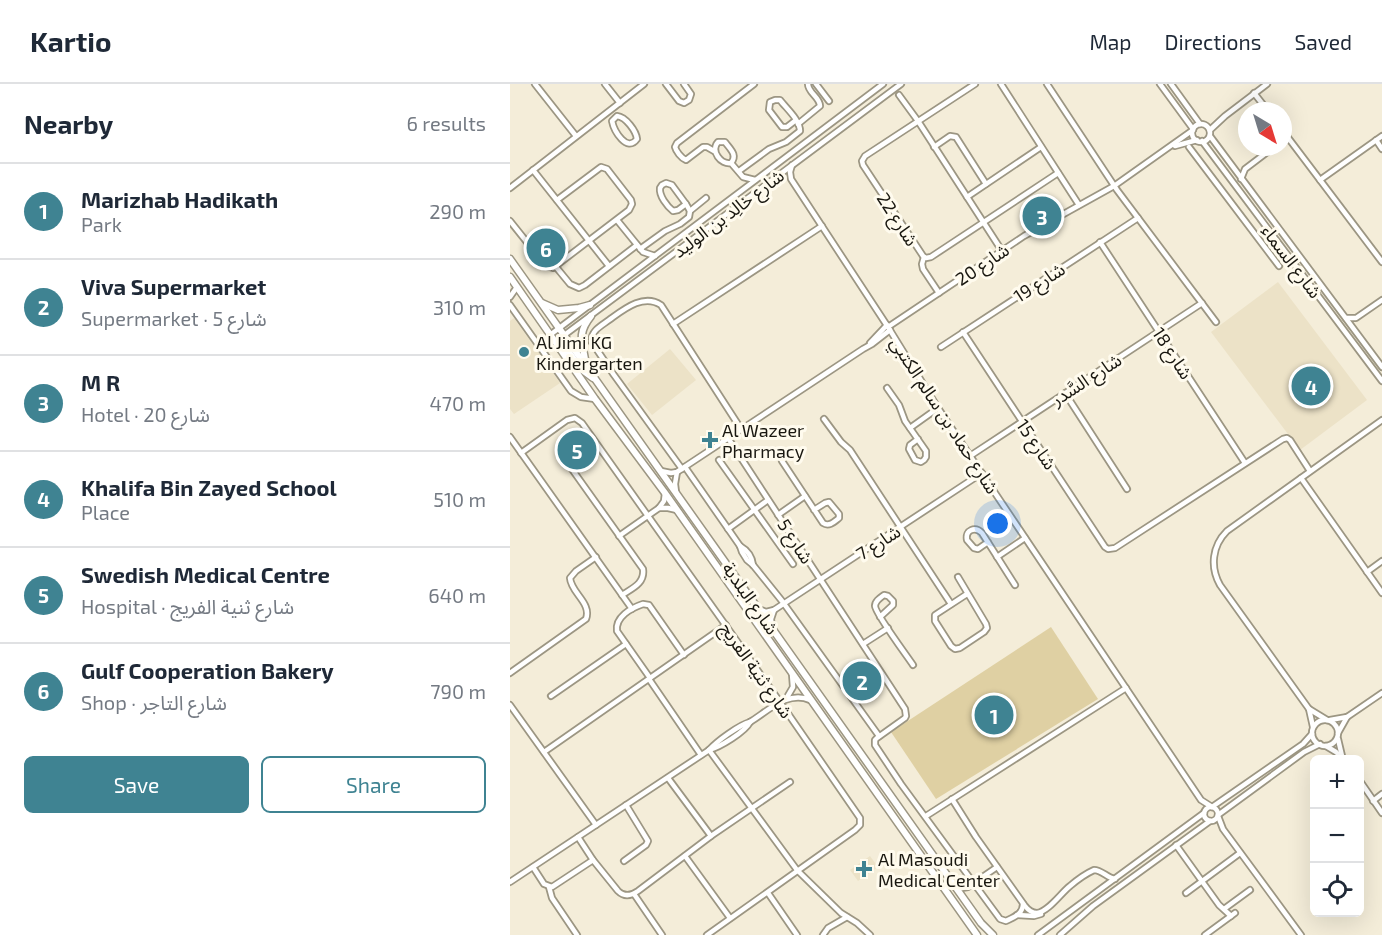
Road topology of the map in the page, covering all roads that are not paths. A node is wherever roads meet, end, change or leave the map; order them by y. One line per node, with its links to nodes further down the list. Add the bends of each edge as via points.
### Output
1 (535, 84): 31 (street)
2 (605, 84): 22 (street)
3 (644, 84): 22 (street)
4 (666, 84): 5 (street, via 684,103 691,94)
5 (684, 84)
6 (754, 84): 42 (street, via 675,147 686,159 703,147)
7 (808, 84): 27 (street, via 820,106)
8 (883, 84): 55 (street, شارع خالِد بن الوليد)
9 (901, 84): 18 (street, شارع خالِد بن الوليد); 19 (street)
10 (975, 84): 26 (street, شارع 22)
11 (1001, 84): 37 (street)
12 (1047, 84): 58 (street)
13 (1160, 84): 29 (street)
14 (1172, 84): 28 (street)
15 (1267, 84): 17 (street)
16 (819, 85): 20 (street)
17 (1254, 93): 21 (street); 24 (street)
18 (888, 94): 19 (street); 45 (street, شارع خالِد بن الوليد)
19 (899, 95): 26 (street)
20 (829, 101)
21 (1261, 102)
22 (620, 103): 23 (street)
23 (610, 111): 25 (street); 31 (street)
24 (1225, 116): 28 (street); 30 (street)
25 (614, 117): 25 (street, via 623,117 636,133 633,144 625,143 613,127)
26 (918, 121): 36 (street); 79 (street, شارع 22, via 862,161)
27 (797, 122): 27 (street, via 782,127 769,110 770,102 780,100); 49 (street, via 799,133)
28 (1203, 124): 29 (street); 30 (street)
29 (1193, 130): 35 (street); 40 (street, شارع 20)
30 (1210, 130): 32 (street)
31 (576, 136): 48 (street)
32 (1210, 136): 35 (street); 46 (street, شارع السماء)
33 (1382, 136): 34 (street)
34 (1376, 140): 41 (street); 56 (street)
35 (1199, 141): 40 (street, شارع 20); 63 (street, شارع السماء)
36 (934, 147): 57 (street, via 950,136 956,137); 61 (street)
37 (1041, 147): 50 (street); 57 (street)
38 (1189, 147): 67 (street)
39 (1292, 147): 56 (street)
40 (1170, 148): 58 (street, شارع 20)
41 (1382, 148)
42 (714, 151): 44 (street, via 723,163); 44 (street, via 718,142 725,142 734,154)
43 (1262, 156): 47 (street)
44 (731, 163): 49 (street)
45 (792, 165): 51 (street, شارع خالِد بن الوليد); 53 (street)
46 (1234, 169): 47 (street); 54 (street, شارع السماء)
47 (1245, 169): 54 (street)
48 (533, 170): 59 (street); 64 (street)
49 (739, 171): 52 (street)
50 (1058, 173): 66 (street); 72 (street, شارع 22)
51 (778, 175): 53 (street); 95 (street, شارع خالِد بن الوليد)
52 (743, 177): 55 (street); 60 (street)
53 (791, 179): 73 (street, شارع حماد بن سالم الكتبي)
54 (1241, 179): 96 (street, شارع السماء)
55 (756, 180): 60 (street, شارع خالِد بن الوليد)
56 (1320, 180): 81 (street)
57 (986, 184): 61 (street)
58 (1114, 186): 66 (street, شارع 20); 69 (street)
59 (510, 188)
60 (742, 191): 78 (street, شارع خالِد بن الوليد)
61 (967, 197): 72 (street)
62 (706, 198): 68 (street)
63 (1245, 198): 67 (street); 112 (street, شارع السماء)
64 (557, 200): 70 (street, via 597,168 604,167 632,202 631,209); 74 (street)
65 (686, 204): 65 (street, via 672,185 662,184 659,192 670,209 676,211); 68 (street)
66 (1079, 205): 77 (street, شارع 20)
67 (1235, 206): 84 (street)
68 (690, 211): 76 (street, via 688,218)
69 (1138, 218): 75 (street, شارع 19); 92 (street)
70 (617, 220): 74 (street); 76 (street)
71 (510, 221): 85 (street, via 546,266)
72 (983, 222): 77 (street); 79 (street, شارع 22, via 931,257)
73 (822, 226): 99 (street); 100 (street, شارع حماد بن سالم الكتبي)
74 (589, 241): 83 (street); 85 (street)
75 (1100, 242): 103 (street, شارع 18); 104 (street, شارع 19)
76 (640, 248): 78 (street); 82 (street); 83 (street)
77 (1002, 251): 88 (street, شارع 20)
78 (655, 256): 82 (street, شارع خالِد بن الوليد)
79 (924, 257): 88 (street, via 923,269)
80 (510, 259): 91 (main road, شارع البلدية)
81 (1382, 262)
82 (643, 265): 94 (street, شارع خالِد بن الوليد)
83 (609, 266): 85 (street, via 579,288 570,284)
84 (1279, 266)
85 (556, 267)
86 (510, 277): 87 (main road, شارع البلدية)
87 (517, 287): 89 (street); 105 (main road, شارع البلدية)
88 (939, 293): 100 (street, شارع 20)
89 (510, 297)
90 (1382, 300): 97 (street)
91 (540, 301): 94 (main road, via 558,310); 101 (main road, شارع البلدية)
92 (1202, 303): 98 (street); 103 (street, شارع السَّدر)
93 (510, 305): 115 (street, via 571,391)
94 (590, 305): 101 (street, شارع خالِد بن الوليد)
95 (591, 316): 106 (street, شارع خالِد بن الوليد); 109 (main road, via 582,333)
96 (1344, 318): 97 (street); 102 (street, شارع السماء)
97 (1356, 318): 102 (street)
98 (1216, 322)
99 (673, 324): 121 (street); 131 (street, via 662,306 644,302 630,306 595,331 591,341)
100 (888, 327): 116 (street, شارع حماد بن سالم الكتبي); 121 (street, شارع 20, via 868,345)
101 (559, 328): 105 (street, شارع خالِد بن الوليد); 106 (main road, شارع البلدية)
102 (1354, 330): 110 (street, شارع السماء)
103 (1159, 331): 114 (street, شارع السَّدر); 130 (street, شارع 18)
104 (963, 332): 108 (street, شارع 19); 119 (street, شارع 15)
105 (550, 335): 107 (main road, شارع البلدية)
106 (564, 335): 107 (street, شارع خالِد بن الوليد); 109 (main road, شارع البلدية)
107 (556, 344): 111 (main road, via 563,344 584,372); 115 (main road, شارع البلدية)
108 (941, 347)
109 (586, 366): 111 (main road, شارع البلدية)
110 (1382, 367)
111 (596, 380): 132 (main road, شارع البلدية)
112 (1382, 381)
113 (887, 388): 120 (street)
114 (1065, 393): 119 (street, شارع السَّدر); 136 (street)
115 (595, 399): 138 (main road, شارع البلدية)
116 (938, 408): 120 (street); 126 (street, شارع حماد بن سالم الكتبي)
117 (824, 419): 147 (street, via 850,450)
118 (1382, 420): 133 (street)
119 (1022, 422): 126 (street, شارع السَّدر); 130 (street, شارع 15, via 1110,549)
120 (910, 428): 124 (street)
121 (741, 429): 123 (street, شارع 20)
122 (510, 437): 125 (street)
123 (728, 438): 131 (street, شارع 20); 140 (street, شارع 5)
124 (918, 439): 124 (street, via 927,455 921,462 909,450)
125 (521, 453): 146 (street, شارع ثنية الفريج, via 567,420 580,420); 152 (street)
126 (970, 456): 134 (street, شارع حماد بن سالم الكتبي)
127 (564, 458): 149 (street)
128 (719, 460): 143 (street)
129 (782, 461): 139 (street)
130 (1245, 463): 133 (street, via 1287,438)
131 (681, 470): 132 (street); 137 (street); 148 (street)
132 (661, 471): 137 (main road, شارع البلدية)
133 (1310, 471): 135 (street)
134 (982, 474): 147 (street, شارع 7); 150 (street, شارع حماد بن سالم الكتبي)
135 (1300, 478): 156 (street); 186 (street, via 1227,531 1217,544 1214,565 1220,585)
136 (1127, 489)
137 (676, 492): 166 (main road, شارع البلدية)
138 (665, 493): 141 (street); 142 (main road, شارع البلدية)
139 (805, 496): 144 (street); 145 (street)
140 (768, 500): 143 (street); 145 (street, شارع 5)
141 (659, 508): 142 (street); 146 (street)
142 (677, 510): 176 (main road, شارع البلدية)
143 (754, 510): 148 (street); 155 (street)
144 (814, 510): 144 (street, via 825,524 839,518 828,502)
145 (778, 514): 158 (street, شارع 5)
146 (648, 515): 149 (street); 169 (street, شارع ثنية الفريج)
147 (901, 527): 158 (street, شارع 7); 164 (street)
148 (728, 529): 163 (street, via 747,560)
149 (619, 536): 162 (street, via 644,573 640,583)
150 (1025, 538): 153 (street); 179 (street, شارع حماد بن سالم الكتبي)
151 (988, 542): 151 (street, via 978,530 967,534 974,548); 153 (street)
152 (596, 557): 162 (street); 177 (street, via 570,578 588,609 586,619)
153 (997, 557): 159 (street)
154 (1382, 561): 156 (street)
155 (793, 564)
156 (1367, 572): 160 (street)
157 (958, 577): 161 (street)
158 (821, 579): 163 (street, شارع 7); 173 (street, شارع 5)
159 (1015, 585)
160 (1382, 593)
161 (967, 594): 164 (street); 164 (street, via 987,628 958,649 951,646 935,619)
162 (622, 595): 165 (street)
163 (784, 604): 167 (street, شارع 7); 192 (street)
164 (951, 604)
165 (632, 609): 172 (street, via 616,624); 174 (street, via 649,605)
166 (759, 609): 167 (street); 170 (main road, شارع البلدية)
167 (774, 610): 170 (street)
168 (880, 617): 168 (street, via 875,603 888,596 893,605); 171 (street)
169 (726, 625): 174 (street); 184 (street, شارع ثنية الفريج)
170 (772, 628): 231 (main road, شارع البلدية)
171 (888, 628): 173 (street); 175 (street)
172 (626, 644): 178 (street); 181 (street)
173 (863, 645): 192 (street, شارع 5, via 906,712 902,721)
174 (684, 655): 178 (street)
175 (913, 665)
176 (791, 671): 182 (street, via 793,687); 183 (main road, شارع البلدية)
177 (510, 673)
178 (649, 678): 195 (street); 196 (street)
179 (1126, 688): 203 (street); 204 (street, شارع حماد بن سالم الكتبي)
180 (1382, 693): 187 (street)
181 (551, 696)
182 (786, 699): 183 (street, via 799,696); 184 (street)
183 (812, 701): 252 (main road, شارع البلدية)
184 (780, 702): 194 (street); 225 (street, شارع ثنية الفريج, via 861,821 855,830)
185 (510, 705): 195 (street)
186 (1309, 709): 188 (street); 189 (street)
187 (1347, 717): 188 (street); 191 (street)
188 (1329, 720): 189 (street); 191 (street, via 1335,724)
189 (1313, 728): 190 (street)
190 (1312, 734): 193 (street); 207 (street)
191 (1338, 735): 193 (street, via 1335,742); 198 (street)
192 (879, 736): 212 (street, via 875,745)
193 (1323, 745): 197 (street); 211 (street, via 1304,752)
194 (710, 750): 196 (street); 208 (street)
195 (544, 752): 214 (street)
196 (701, 755): 199 (street)
197 (1338, 755)
198 (1342, 755)
199 (668, 778): 206 (street); 216 (street)
200 (790, 782): 208 (street)
201 (1364, 788): 205 (street)
202 (1382, 794): 205 (street)
203 (952, 799): 212 (street); 224 (street)
204 (1201, 800): 207 (street, شارع حماد بن سالم الكتبي); 209 (street, شارع حماد بن سالم الكتبي)
205 (1373, 801): 210 (street)
206 (626, 805): 214 (street); 222 (street, via 648,841)
207 (1212, 807): 209 (street); 211 (street)
208 (752, 809): 216 (street); 225 (street)
209 (1204, 813): 213 (street); 227 (street)
210 (1382, 813)
211 (1218, 815): 213 (street); 215 (street)
212 (926, 816): 230 (street)
213 (1210, 821): 215 (street); 218 (street)
214 (596, 825): 217 (street)
215 (1223, 829): 219 (street)
216 (711, 836): 220 (street)
217 (578, 837): 221 (street); 223 (street)
218 (1176, 845): 228 (street); 255 (street)
219 (1240, 853): 228 (street); 257 (street)
220 (685, 855): 238 (street); 245 (street)
221 (593, 860): 232 (street); 238 (street, via 621,894)
222 (624, 861)
223 (533, 867): 229 (street); 232 (street)
224 (996, 867): 230 (street); 240 (street)
225 (797, 870): 236 (street, شارع ثنية الفريج); 244 (street)
226 (1105, 876): 227 (street); 234 (street); 241 (street, via 1096,870 1089,873)
227 (1115, 879): 234 (street)
228 (1202, 881): 237 (street); 242 (street)
229 (510, 882)
230 (973, 884): 233 (street); 243 (street, via 1000,920)
231 (954, 885): 233 (street); 239 (main road, شارع البلدية)
232 (549, 887): 246 (street)
233 (968, 887): 239 (street)
234 (1105, 887): 254 (street)
235 (1250, 890): 242 (street)
236 (768, 892): 245 (street, شارع ثنية الفريج); 249 (street)
237 (1186, 893)
238 (634, 894): 247 (street)
239 (967, 903): 253 (main road, شارع البلدية)
240 (1023, 904): 241 (street, via 1034,913); 243 (street)
241 (1048, 906): 243 (street, via 1038,915)
242 (1224, 909): 256 (street, via 1233,914)
243 (1017, 915)
244 (847, 917): 250 (street); 251 (street)
245 (730, 918): 248 (street, شارع ثنية الفريج)
246 (577, 935)
247 (662, 935)
248 (707, 935)
249 (797, 935)
250 (823, 935)
251 (870, 935)
252 (977, 935)
253 (993, 935)
254 (1038, 935)
255 (1060, 935)
256 (1205, 935)
257 (1301, 935)

